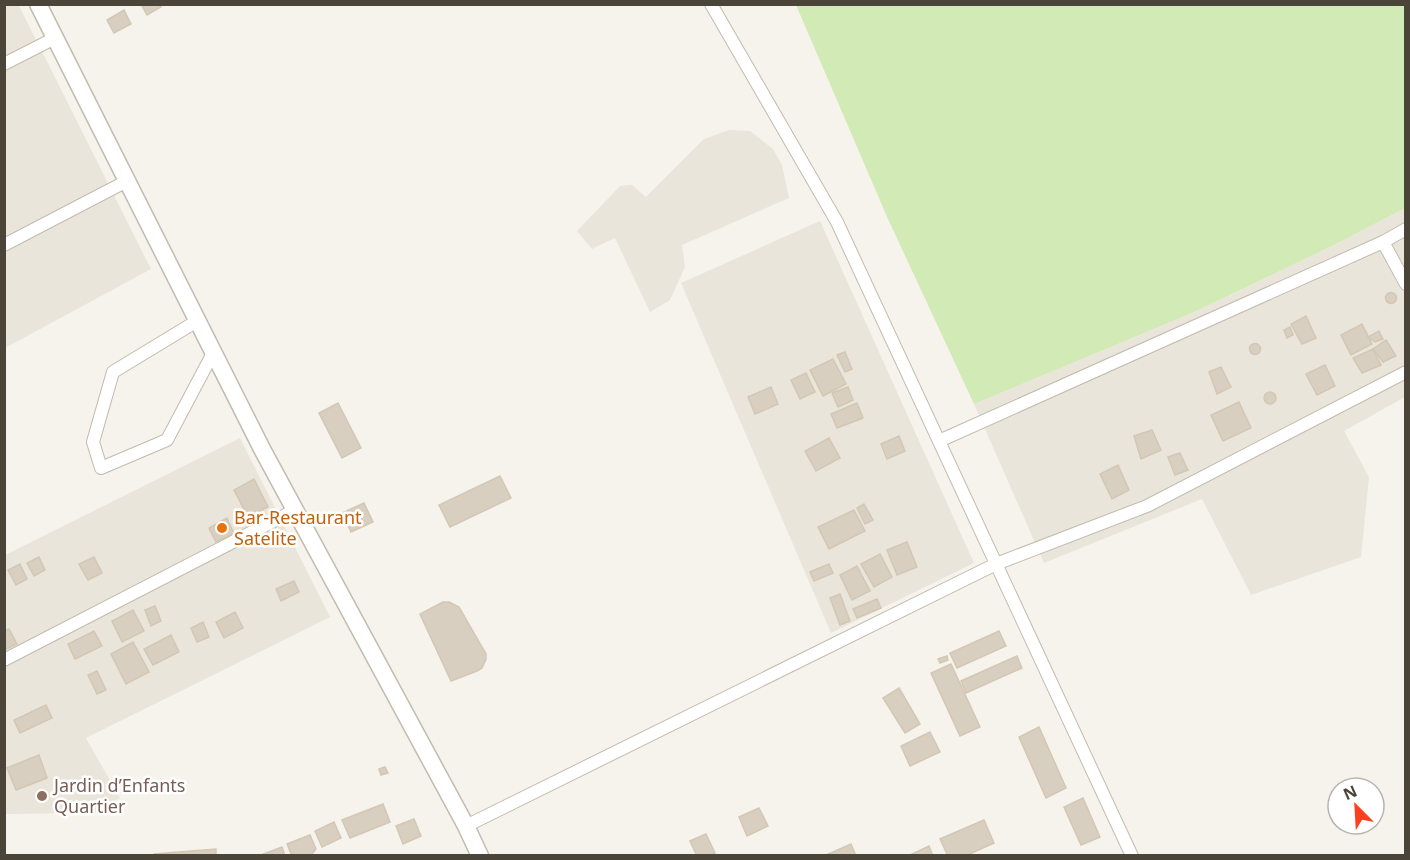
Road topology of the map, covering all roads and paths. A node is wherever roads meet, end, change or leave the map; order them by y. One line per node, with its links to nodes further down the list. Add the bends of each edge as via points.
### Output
1 (38, 4): 3 (street)
2 (711, 4): 13 (street, via 837,222)
3 (55, 38): 4 (street); 5 (street)
4 (4, 64)
5 (127, 181): 8 (street); 10 (street)
6 (1406, 230): 7 (street)
7 (1383, 242): 9 (street); 13 (street)
8 (4, 245)
9 (1406, 284)
10 (198, 321): 11 (street); 11 (street, via 113,372 93,442 101,468 167,440)
11 (213, 353): 14 (street)
12 (1406, 372): 15 (street, via 1147,506)
13 (939, 441): 15 (street)
14 (295, 510): 16 (street); 17 (street)
15 (996, 564): 17 (street); 19 (street)
16 (4, 660)
17 (466, 826): 18 (street)
18 (480, 855)
19 (1132, 855)

